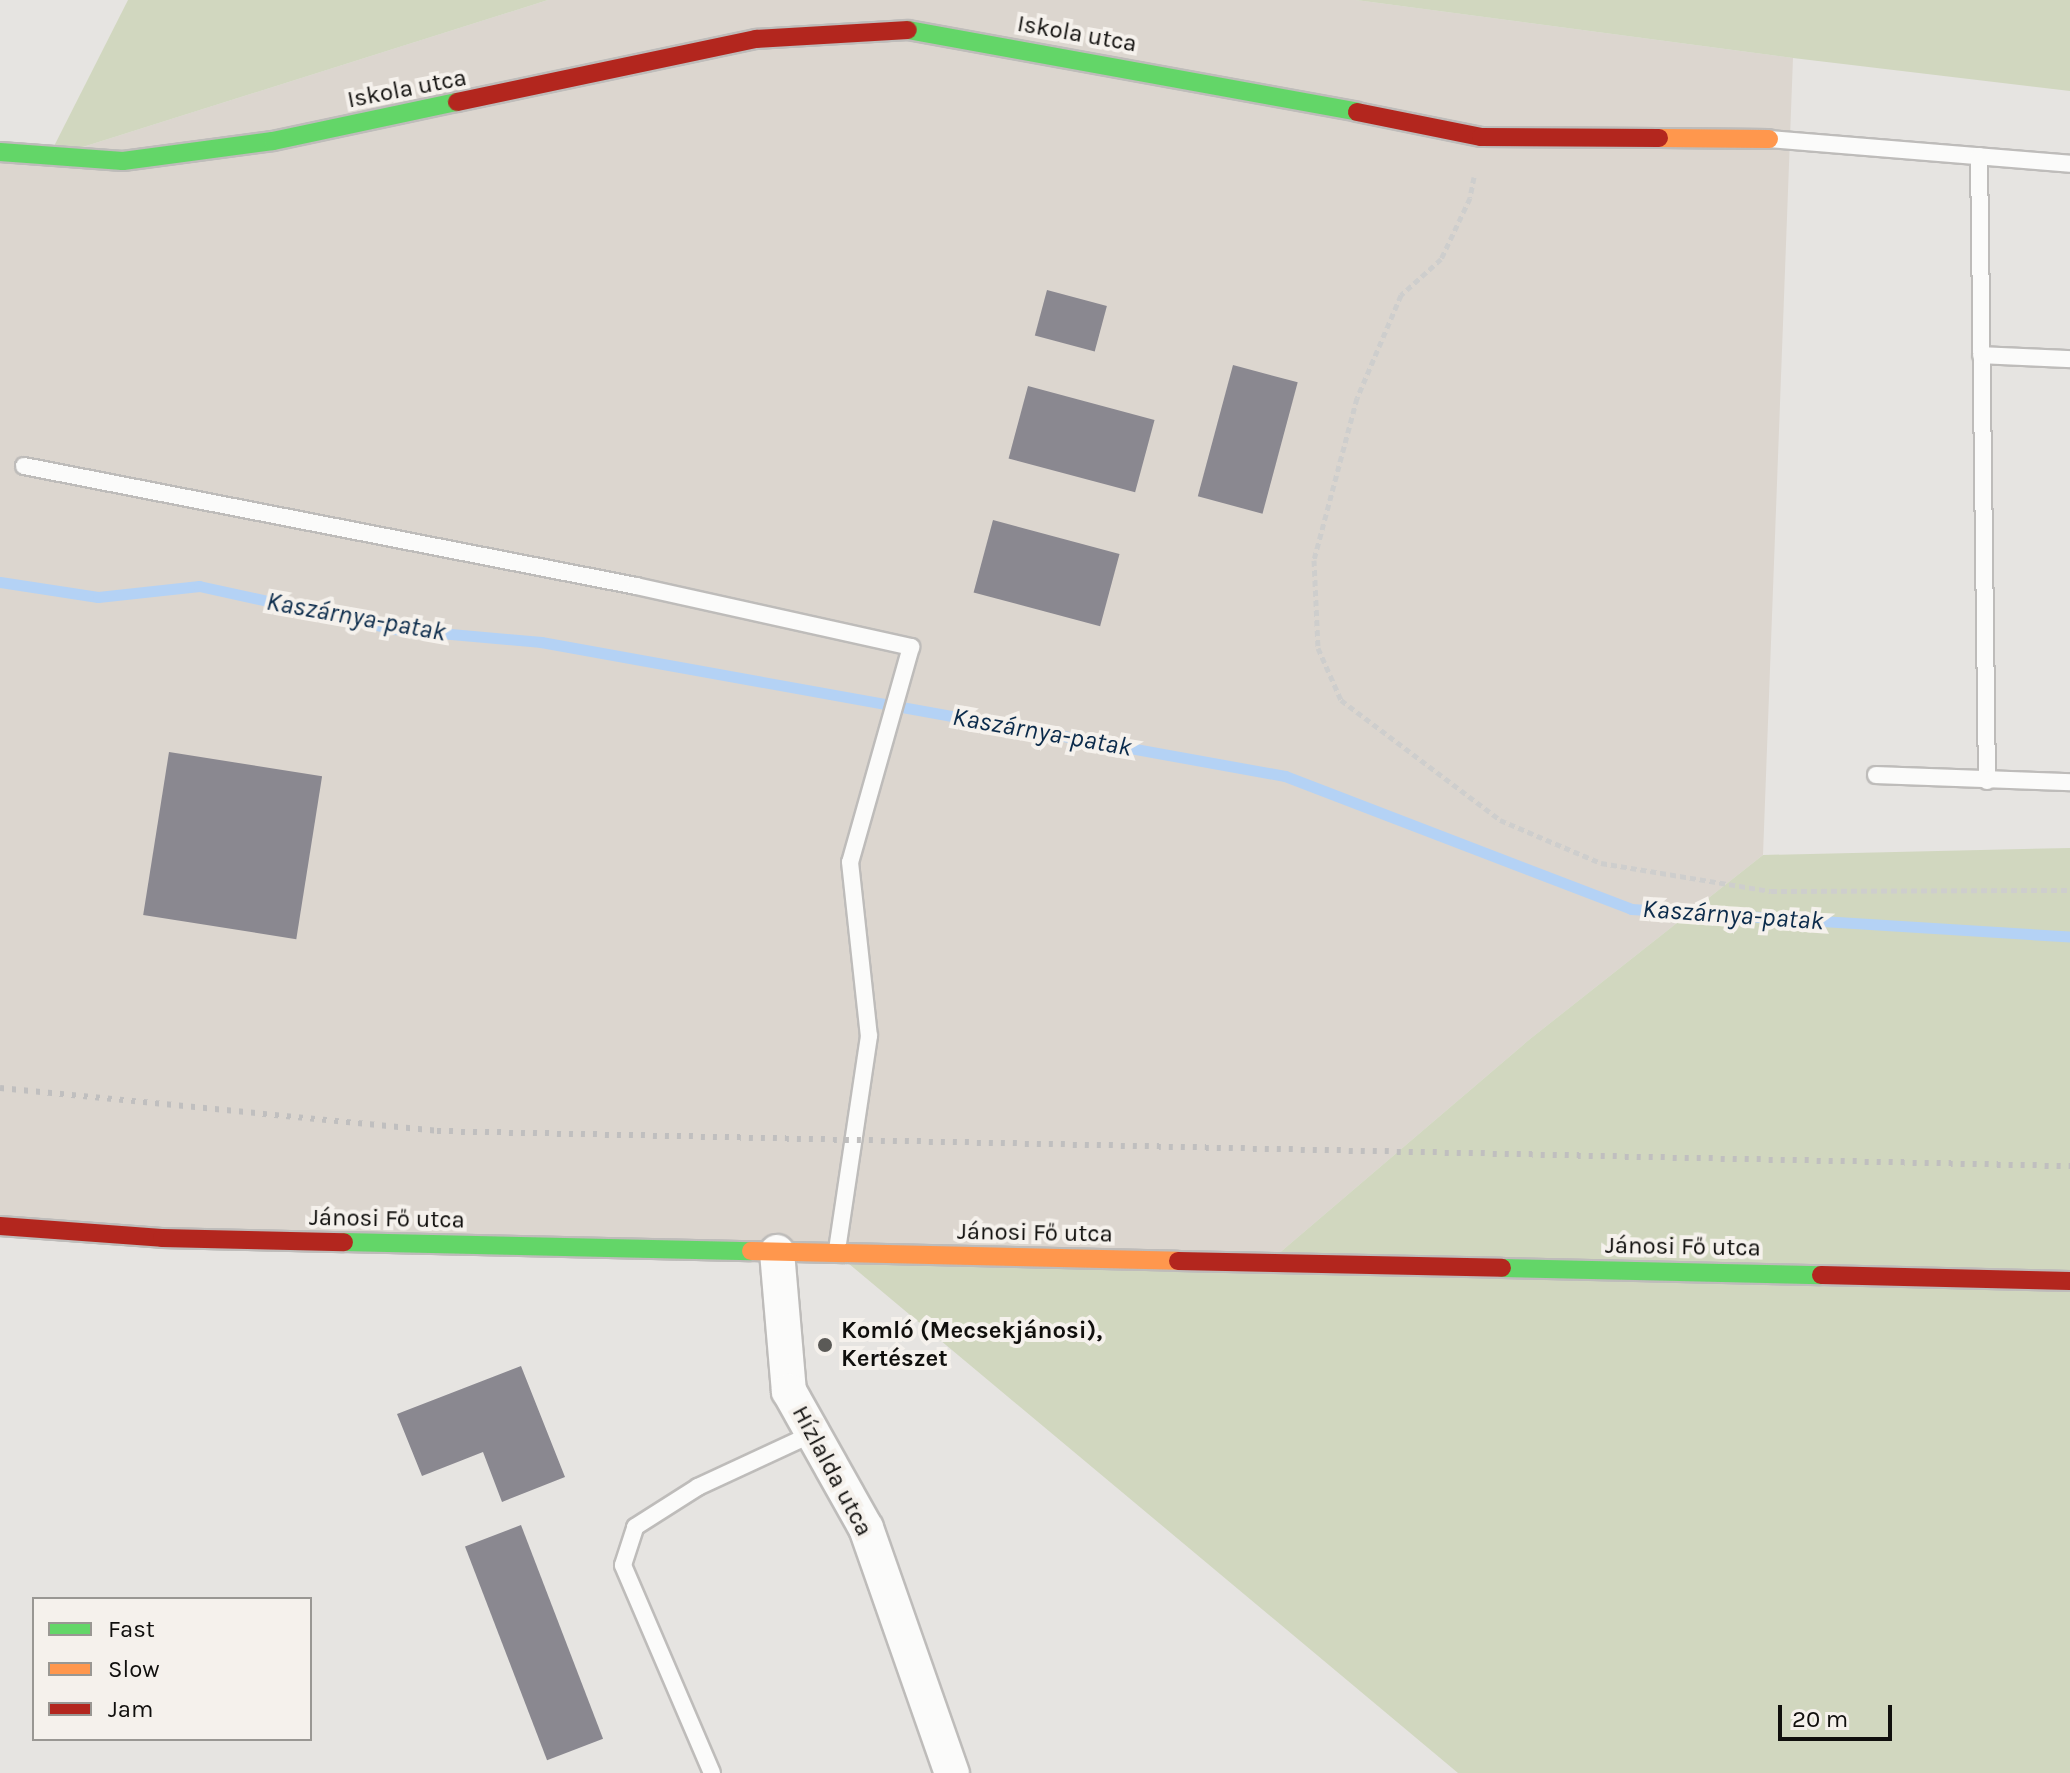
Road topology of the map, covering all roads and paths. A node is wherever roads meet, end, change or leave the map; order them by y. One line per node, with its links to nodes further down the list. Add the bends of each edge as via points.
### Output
1 (1481, 137): 2 (main road, Iskola utca); 3 (main road, Iskola utca, via 1202,80 904,29 756,39 273,141 123,161); 12 (path, via 1470,198 1441,259 1401,295 1357,398 1314,560 1318,648 1341,700 1500,820 1601,863 1771,891)
2 (1769, 139): 4 (lane)
3 (0, 152)
4 (1979, 156): 5 (lane); 6 (lane)
5 (2070, 164)
6 (1981, 355): 7 (lane); 10 (lane)
7 (2070, 359)
8 (24, 466): 15 (lane, via 636,586 911,647 850,862 869,1036)
9 (1876, 775): 10 (lane)
10 (1987, 781): 11 (lane)
11 (2070, 782)
12 (2070, 890)
13 (0, 1226): 14 (main road, Jánosi Fő utca, via 162,1238)
14 (777, 1252): 15 (main road, Jánosi Fő utca); 17 (street, Hízlalda utca, via 789,1391)
15 (836, 1253): 16 (main road, Jánosi Fő utca)
16 (2070, 1281)
17 (810, 1435): 18 (lane, via 698,1487 635,1527 623,1565); 19 (street, Hízlalda utca, via 866,1528)
18 (712, 1773)
19 (952, 1773)

